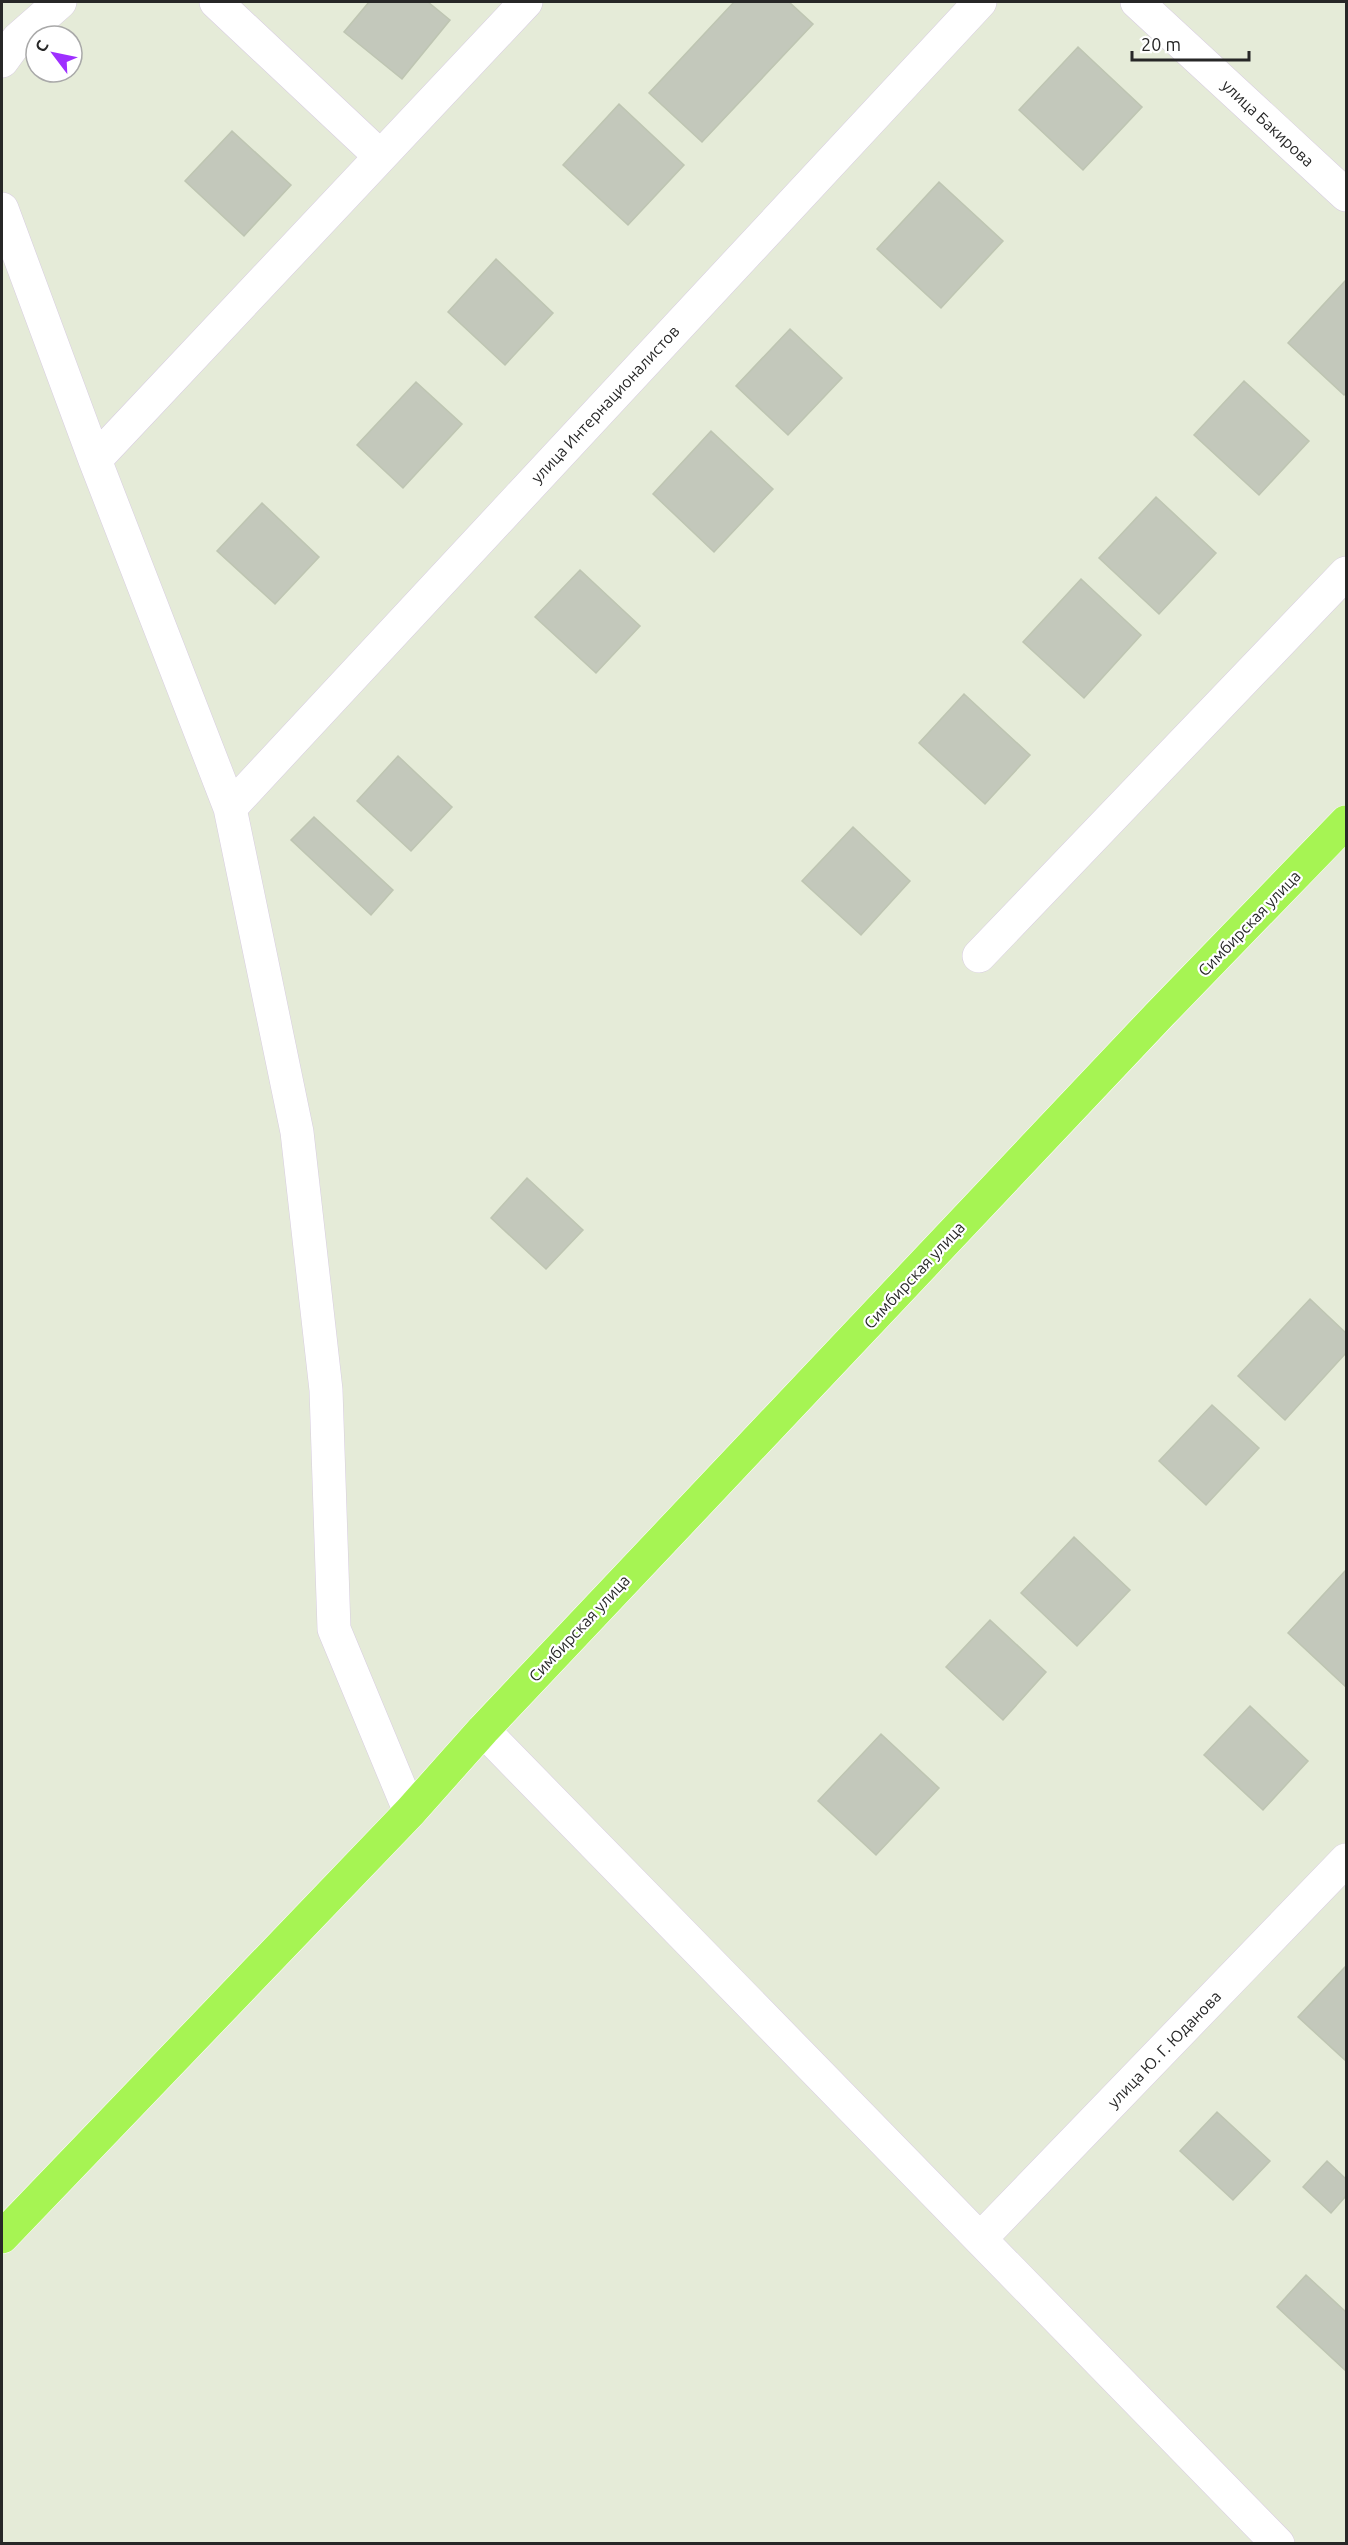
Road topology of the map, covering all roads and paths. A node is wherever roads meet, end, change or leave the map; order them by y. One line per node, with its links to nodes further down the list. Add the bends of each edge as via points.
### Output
1 (60, 2): 6 (street, via 18,39)
2 (216, 2): 7 (street)
3 (526, 2): 7 (street)
4 (980, 2): 12 (street, улица Интернационалистов)
5 (1137, 2): 8 (street, улица Бакирова)
6 (2, 61)
7 (380, 156): 10 (street)
8 (1347, 195)
9 (2, 208): 10 (street)
10 (95, 460): 12 (street)
11 (1347, 573): 14 (street)
12 (230, 808): 16 (street, via 297,1132 326,1390 334,1629)
13 (1347, 822): 15 (main road, Симбирская улица, via 1161,1013)
14 (979, 956)
15 (483, 1730): 16 (main road, Симбирская улица); 19 (street)
16 (410, 1812): 18 (main road, Симбирская улица)
17 (1347, 1860): 19 (street, улица Ю. Г. Юданова)
18 (2, 2237)
19 (981, 2238): 20 (street)
20 (1278, 2544)

